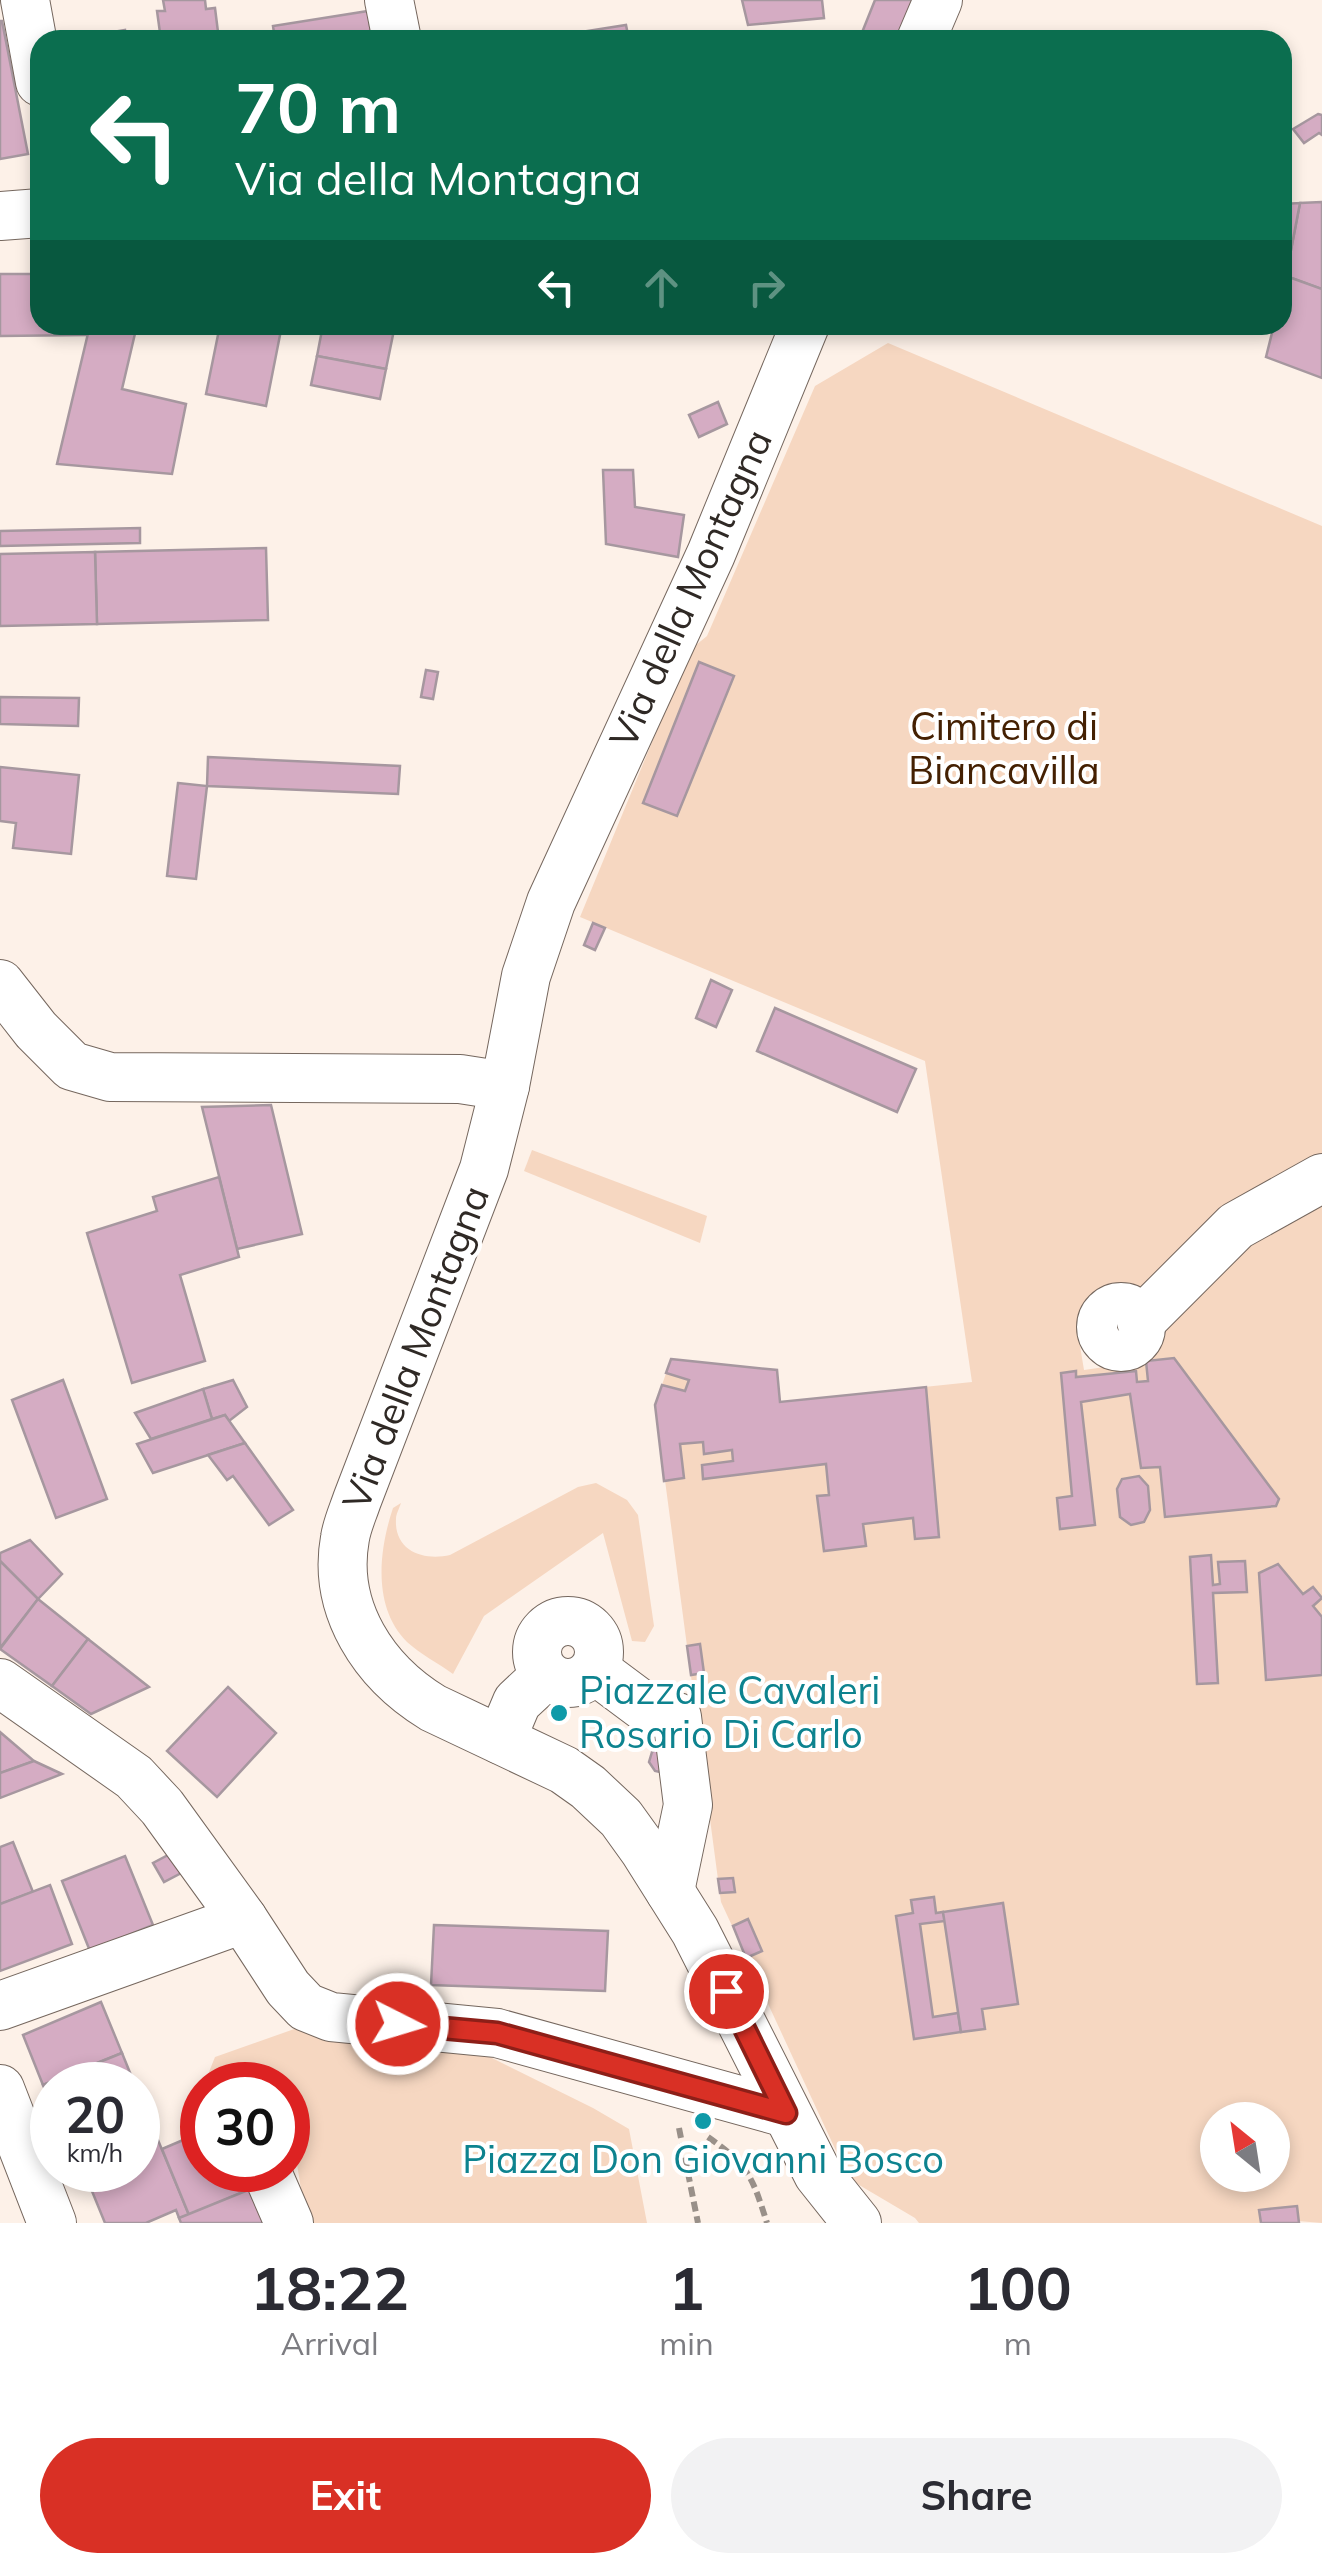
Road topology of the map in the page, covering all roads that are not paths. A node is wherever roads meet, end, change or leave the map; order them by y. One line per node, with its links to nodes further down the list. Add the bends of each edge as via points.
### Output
1 (24, 0): 6 (street)
2 (390, 0): 4 (street)
3 (938, 0): 5 (street)
4 (394, 30)
5 (925, 30)
6 (30, 31)
7 (30, 214): 8 (street)
8 (0, 216)
9 (801, 335): 11 (street, Via della Montagna, via 711,554 551,902 526,976)
10 (0, 984): 11 (street, via 72,1066 110,1077 460,1078)
11 (506, 1086): 15 (street, Via della Montagna, via 484,1169 357,1500 342,1566 346,1597 370,1653 417,1698)
12 (1322, 1178): 13 (street, via 1236,1226)
13 (1141, 1322)
14 (0, 1683): 17 (street, via 134,1777)
15 (501, 1740): 16 (street, Via della Montagna, via 588,1786 620,1818); 16 (street, via 517,1702 546,1675 562,1683 581,1681 594,1670 650,1711 677,1717 688,1805)
16 (670, 1891): 20 (street, Via della Montagna)
17 (244, 1919): 18 (street); 20 (street, via 288,1988 306,2007 331,2017 497,2033)
18 (0, 2006)
19 (0, 2089): 22 (street)
20 (786, 2113): 24 (street, Via della Montagna, via 818,2174)
21 (276, 2192): 23 (street)
22 (52, 2223)
23 (290, 2223)
24 (857, 2223)

